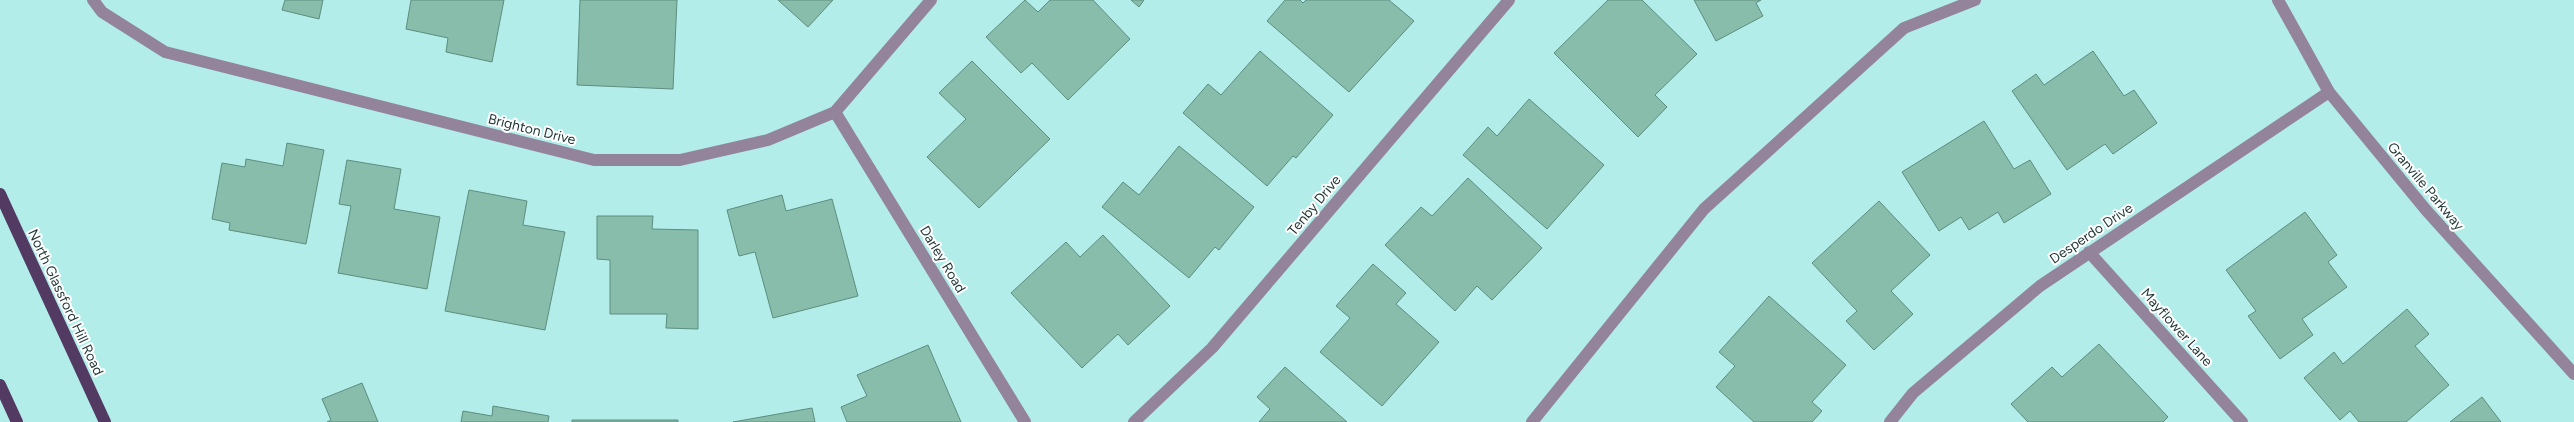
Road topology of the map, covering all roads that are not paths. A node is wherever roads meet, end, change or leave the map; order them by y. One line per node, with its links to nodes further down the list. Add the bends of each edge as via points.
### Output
1 (93, 0): 7 (street, Brighton Drive, via 102,12 165,52 594,160 680,160 768,140)
2 (931, 0): 7 (street, Brighton Drive)
3 (1509, 0): 15 (street, Tenby Drive, via 1212,348)
4 (1975, 0): 16 (street, via 1904,28 1704,209)
5 (2278, 0): 6 (street, Granville Parkway)
6 (2329, 92): 9 (street, Desperdo Drive); 10 (street, Granville Parkway, via 2426,210)
7 (835, 112): 14 (street, Darley Road)
8 (0, 194): 13 (main road, North Glassford Hill Road)
9 (2089, 252): 17 (street, Desperdo Drive, via 2040,286 1913,393); 18 (street, Mayflower Lane)
10 (2574, 374)
11 (0, 385): 12 (main road)
12 (17, 422)
13 (105, 422)
14 (1025, 422)
15 (1134, 422)
16 (1532, 422)
17 (1890, 422)
18 (2242, 422)

